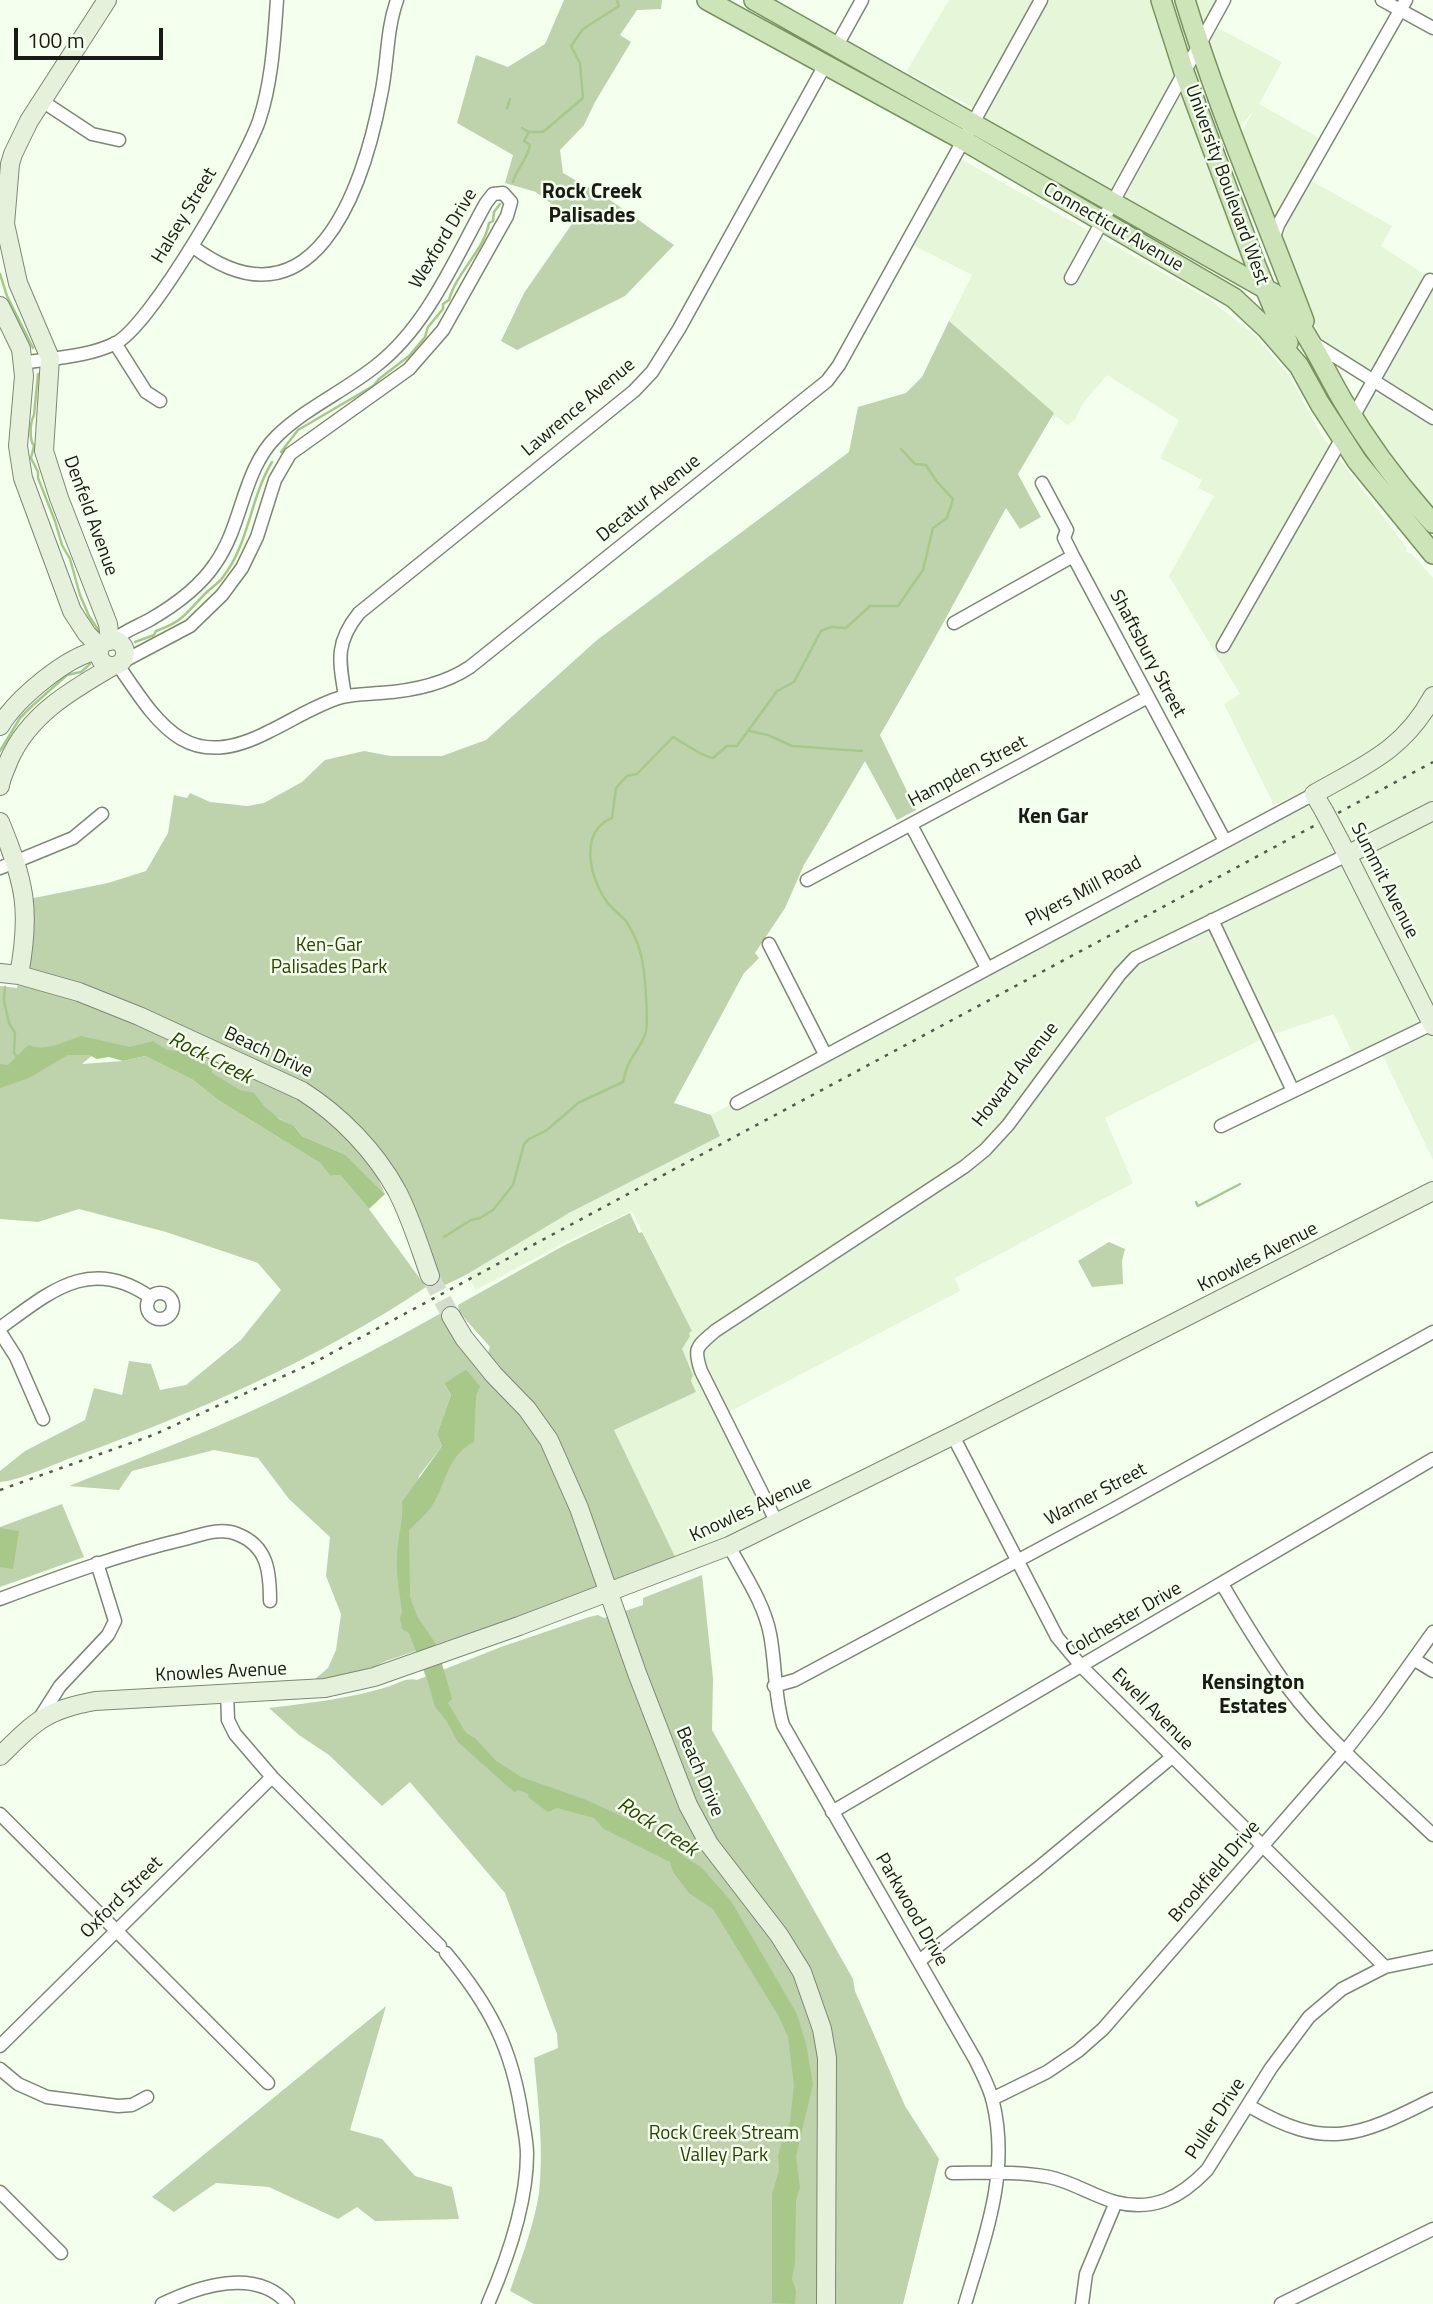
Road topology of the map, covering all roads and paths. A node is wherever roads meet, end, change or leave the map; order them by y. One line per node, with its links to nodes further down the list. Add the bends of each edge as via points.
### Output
1 (107, 0): 18 (street, Denfeld Avenue)
2 (276, 0): 28 (street, Halsey Street, via 272,64 260,119 250,146)
3 (397, 0): 28 (street, via 370,145 357,184 321,245 303,262 262,276 245,275)
4 (707, 0): 16 (main road, Connecticut Avenue)
5 (754, 0): 15 (main road, Connecticut Avenue)
6 (862, 0): 15 (street)
7 (1041, 0): 19 (street, Decatur Avenue)
8 (1161, 0): 17 (main road, University Boulevard West)
9 (1185, 0): 14 (main road, University Boulevard West)
10 (1224, 0): 14 (street)
11 (1382, 0): 12 (street)
12 (1403, 5): 13 (street); 25 (street)
13 (1433, 28)
14 (1200, 44): 17 (street); 24 (main road, University Boulevard West)
15 (836, 47): 19 (main road, Connecticut Avenue)
16 (825, 65): 21 (main road, Connecticut Avenue); 51 (street, Lawrence Avenue, via 652,372 359,613 340,645)
17 (1184, 72): 23 (street); 31 (main road, University Boulevard West)
18 (42, 102): 20 (street, via 92,134); 22 (street, Denfeld Avenue)
19 (973, 122): 21 (street, Decatur Avenue); 23 (main road, Connecticut Avenue)
20 (119, 140)
21 (963, 140): 26 (main road, Connecticut Avenue); 51 (street, Decatur Avenue, via 827,381 455,677 431,686)
22 (5, 158): 35 (street, Denfeld Avenue, via 5,224 18,283)
23 (1112, 203): 26 (street); 31 (main road, Connecticut Avenue)
24 (1259, 206): 25 (street); 27 (main road, University Boulevard West)
25 (1285, 212): 27 (street)
26 (1103, 221): 29 (street); 37 (main road, Connecticut Avenue, via 1234,298)
27 (1273, 240): 33 (main road, University Boulevard West)
28 (192, 246): 34 (street, Halsey Street, via 141,321)
29 (1072, 278)
30 (1430, 280): 38 (street)
31 (1264, 287): 33 (main road, Connecticut Avenue, via 1281,300); 37 (main road, University Boulevard West)
32 (0, 306): 36 (street, via 21,349)
33 (1312, 342): 38 (street); 40 (main road, Connecticut Avenue)
34 (115, 343): 35 (street, Halsey Street); 39 (street, via 146,391)
35 (50, 358): 36 (street, Halsey Street); 48 (street, Denfeld Avenue, via 44,451 108,624)
36 (22, 363): 48 (street, via 18,446 23,478 72,611 87,634)
37 (1299, 366): 42 (main road, Connecticut Avenue)
38 (1374, 381): 40 (street); 41 (street)
39 (160, 401)
40 (1353, 417): 44 (main road, Connecticut Avenue, via 1386,467)
41 (1433, 418)
42 (1342, 438): 45 (main road, Connecticut Avenue); 49 (street)
43 (1042, 482): 46 (street, Shaftsbury Street, via 1067,530 1064,538)
44 (1433, 523)
45 (1433, 554)
46 (1073, 556): 47 (street); 53 (street, Shaftsbury Street)
47 (954, 623)
48 (106, 645): 50 (street, via 123,647 124,657); 50 (street, Wexford Drive, via 183,599 215,564 254,467 275,437 377,365 407,338 486,203 493,194 503,192 511,202 507,216 443,330 408,369 290,454 275,480 257,537 222,595 190,625); 54 (street, Wexford Drive, via 47,677)
49 (1223, 646)
50 (118, 664): 51 (street, Decatur Avenue, via 162,725 200,746 252,741); 55 (street, Wexford Drive, via 41,713 14,750)
51 (345, 696)
52 (1433, 696): 56 (street, Plyers Mill Road, via 1418,723 1401,740)
53 (1148, 697): 60 (street, Hampden Street); 61 (street, Shaftsbury Street)
54 (0, 726)
55 (0, 786)
56 (1314, 794): 61 (street, Plyers Mill Road); 62 (street, Summit Avenue, bridge)
57 (1433, 811): 62 (street, Howard Avenue)
58 (102, 814): 63 (street, via 73,838)
59 (0, 822): 63 (street)
60 (911, 825): 64 (street, Hampden Street); 67 (street)
61 (1225, 841): 67 (street, Plyers Mill Road)
62 (1343, 848): 65 (street, Howard Avenue); 70 (street, Summit Avenue)
63 (8, 865): 69 (street, via 26,906)
64 (807, 880)
65 (1212, 920): 72 (street); 84 (street, Howard Avenue, via 1135,958 985,1150 698,1346 695,1354 701,1371)
66 (769, 944): 71 (street)
67 (987, 968): 71 (street, Plyers Mill Road)
68 (0, 973): 69 (street, Beach Drive)
69 (19, 975): 76 (street, Beach Drive, via 139,1016 317,1101 351,1130 381,1166 397,1192)
70 (1433, 1025): 72 (street)
71 (825, 1054): 73 (street, Plyers Mill Road)
72 (1293, 1091): 74 (street)
73 (737, 1103)
74 (1221, 1126)
75 (1433, 1191): 82 (street, Knowles Avenue)
76 (430, 1276)
77 (150, 1297): 79 (street, via 118,1281 80,1280 47,1294)
78 (451, 1317): 89 (street, Beach Drive, via 549,1440)
79 (0, 1330): 81 (street)
80 (1433, 1332): 86 (street, Warner Street)
81 (43, 1419)
82 (953, 1436): 84 (street, Knowles Avenue); 86 (street, Ewell Avenue)
83 (1433, 1459): 88 (street, Colchester Drive)
84 (777, 1523): 85 (street, Knowles Avenue)
85 (729, 1546): 89 (street, Knowles Avenue); 96 (street, Parkwood Drive, via 765,1615)
86 (1017, 1559): 94 (street, Ewell Avenue, via 1057,1637); 96 (street, Warner Street, via 795,1680)
87 (97, 1563): 90 (street); 91 (street, via 231,1532 255,1545 266,1559); 98 (street, via 115,1621 108,1635 60,1686)
88 (1222, 1584): 94 (street, Colchester Drive); 99 (street, via 1290,1690)
89 (608, 1591): 97 (street, Knowles Avenue, via 374,1677 325,1688); 127 (street, Beach Drive, via 688,1805 709,1844 779,1935 813,1997 827,2058)
90 (0, 1599)
91 (270, 1601)
92 (1433, 1632): 93 (street, Brookfield Drive)
93 (1415, 1660): 95 (street); 99 (street, Brookfield Drive)
94 (1082, 1667): 101 (street, Ewell Avenue); 103 (street, Colchester Drive)
95 (1433, 1671)
96 (774, 1686): 103 (street, Parkwood Drive, via 783,1725)
97 (227, 1692): 98 (street, Knowles Avenue, via 95,1701); 102 (street, via 231,1727)
98 (39, 1719): 100 (street)
99 (1346, 1750): 105 (street); 106 (street, Brookfield Drive)
100 (0, 1756)
101 (1172, 1757): 106 (street, Ewell Avenue); 109 (street)
102 (272, 1777): 107 (street, Oxford Street); 126 (street, via 443,1950 486,2006 510,2058 527,2154 512,2240)
103 (832, 1812): 109 (street, Parkwood Drive)
104 (0, 1814): 107 (street)
105 (1433, 1835)
106 (1264, 1846): 110 (street, Ewell Avenue); 115 (street, Brookfield Drive, via 1104,2029 1047,2072)
107 (117, 1931): 111 (street, Oxford Street); 113 (street)
108 (1433, 1957): 110 (street, Puller Drive)
109 (919, 1961): 115 (street, Parkwood Drive)
110 (1385, 1966): 117 (street, Puller Drive, via 1342,1989 1309,2017)
111 (0, 2046)
112 (0, 2068): 114 (street, via 18,2084 47,2097 118,2106)
113 (268, 2082)
114 (146, 2097)
115 (992, 2099): 119 (street, Parkwood Drive)
116 (1433, 2099): 117 (street, via 1372,2128 1336,2136 1311,2134)
117 (1249, 2106): 121 (street, Puller Drive, via 1195,2183 1175,2197 1150,2205)
118 (952, 2173): 119 (street, Puller Drive)
119 (999, 2173): 121 (street, Puller Drive, via 1051,2178); 128 (street, Parkwood Drive)
120 (0, 2192): 123 (street)
121 (1115, 2202): 129 (street, via 1086,2274)
122 (1433, 2230): 130 (street)
123 (61, 2253)
124 (162, 2304): 125 (street, via 202,2289 249,2283 272,2291)
125 (288, 2304)
126 (488, 2304)
127 (826, 2304)
128 (965, 2304)
129 (1082, 2304)
130 (1281, 2304)

